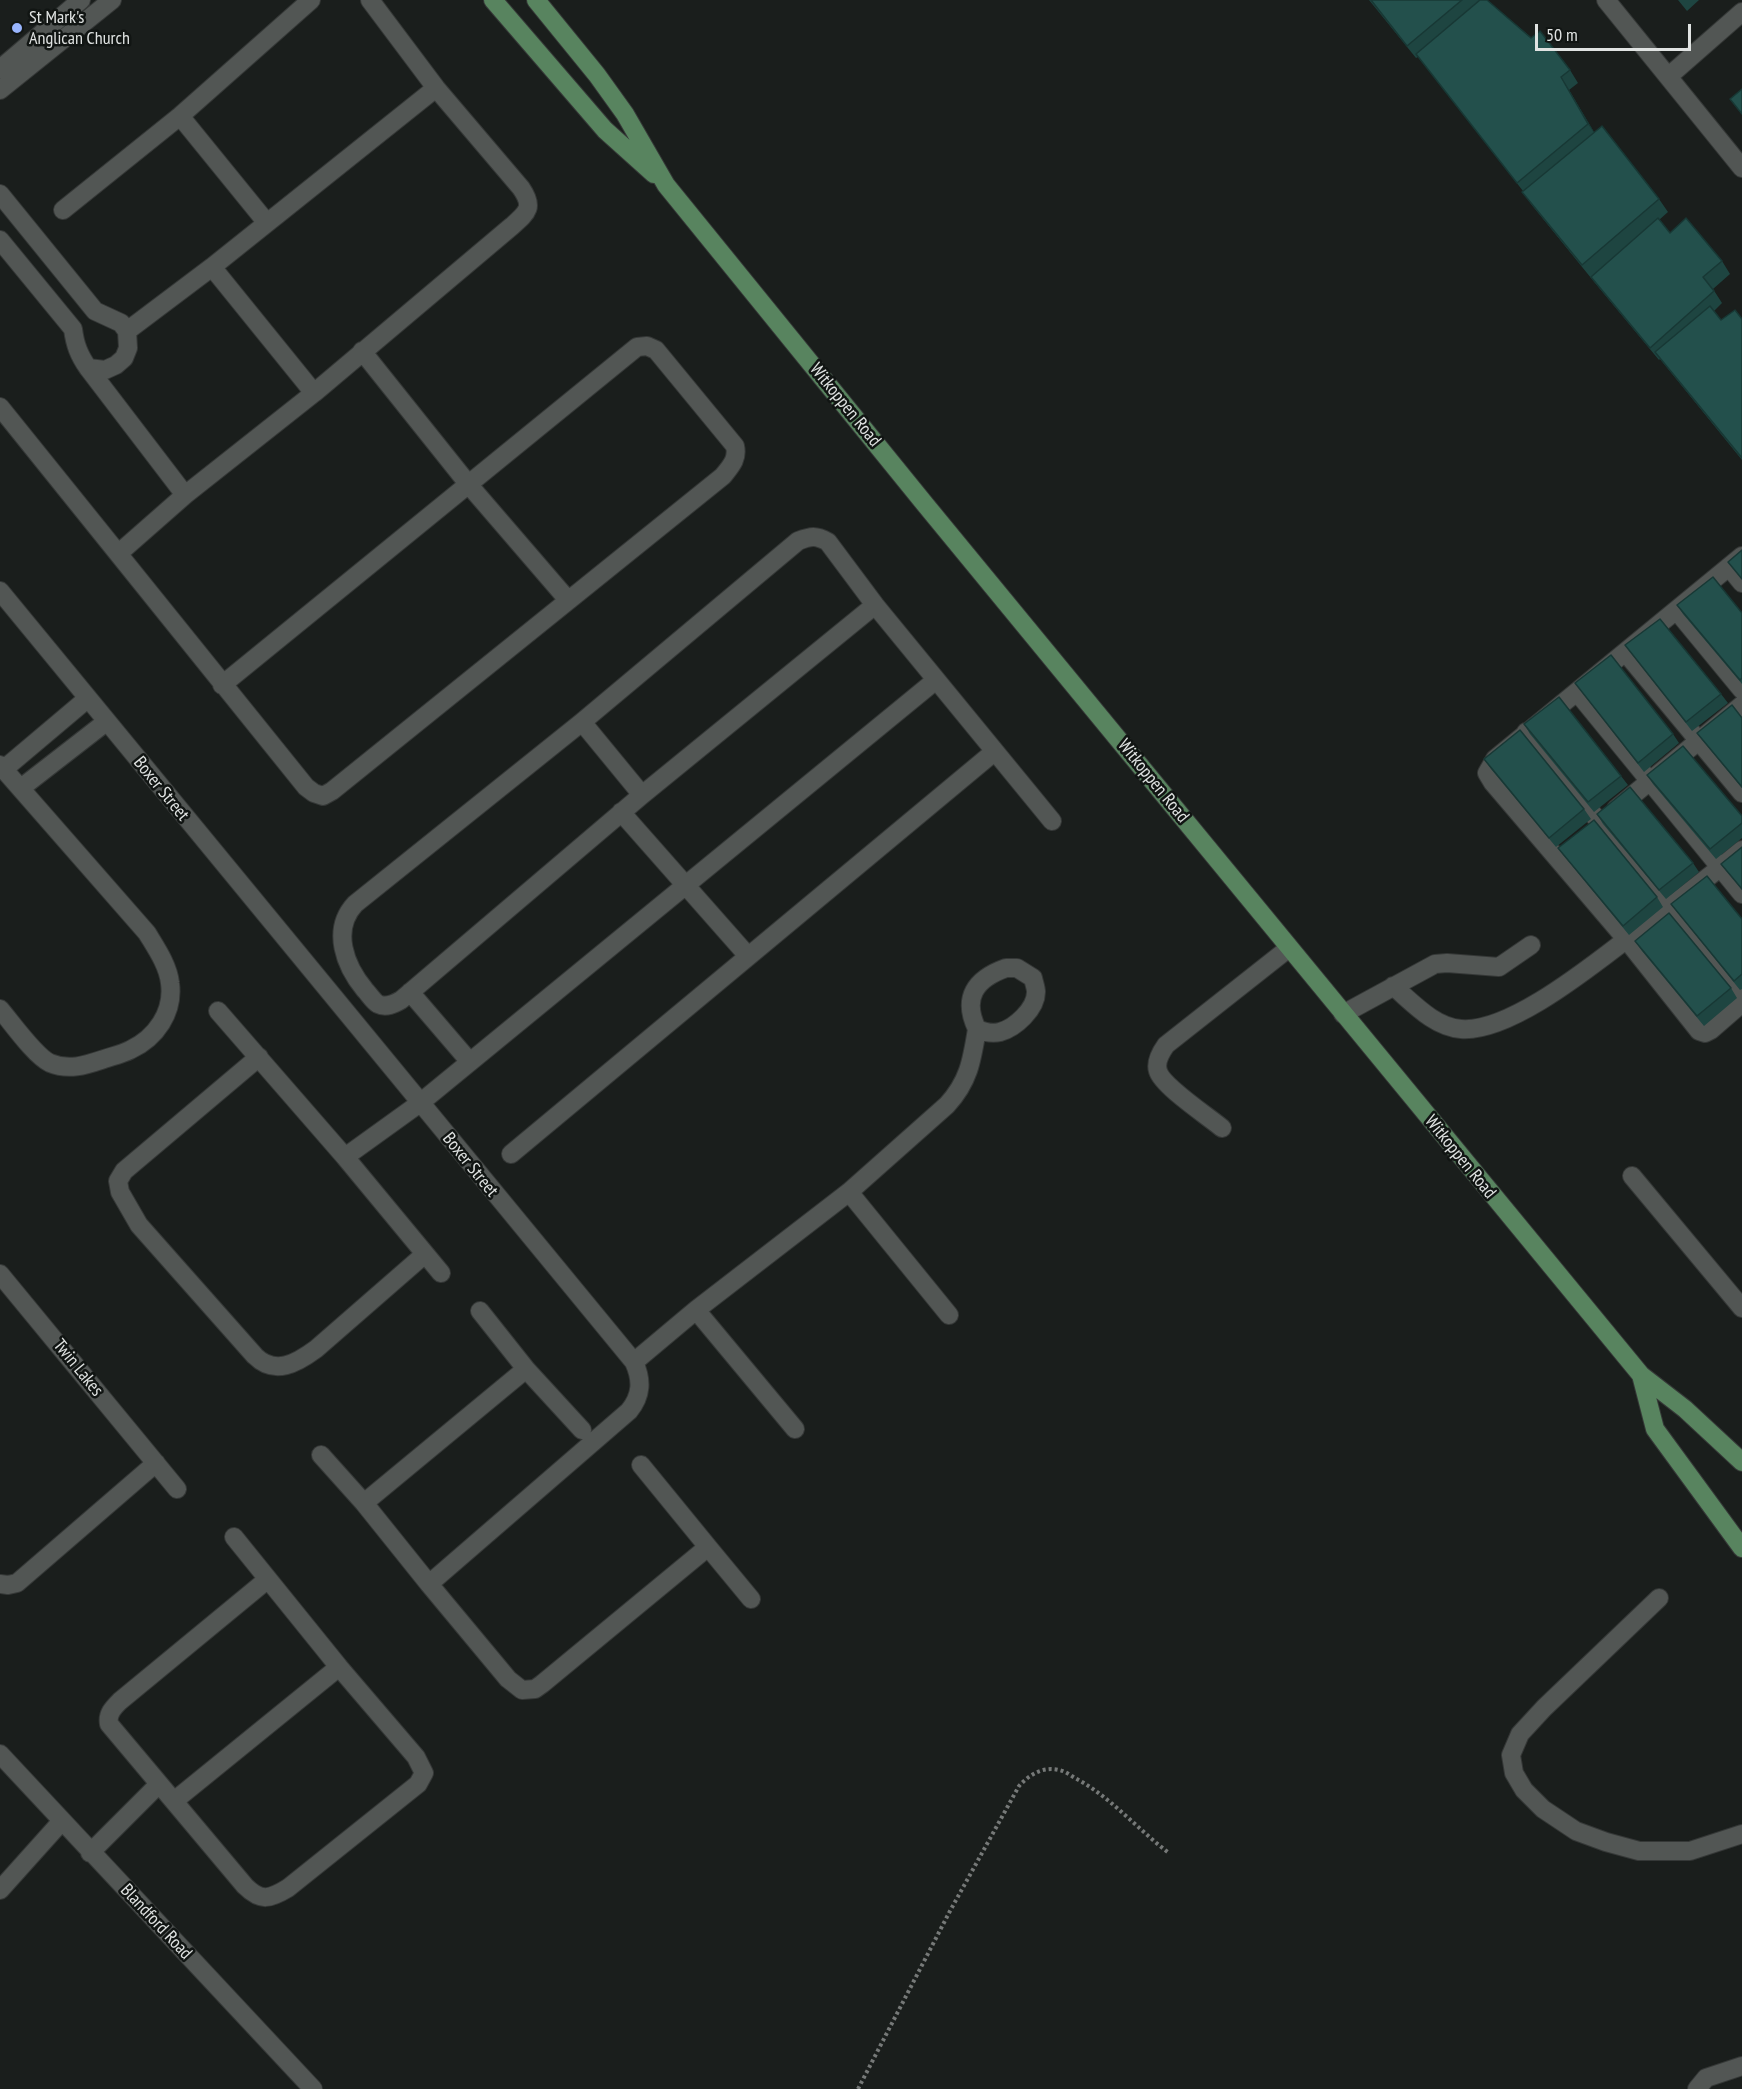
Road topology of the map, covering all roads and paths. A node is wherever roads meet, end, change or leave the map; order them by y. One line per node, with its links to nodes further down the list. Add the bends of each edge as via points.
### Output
1 (81, 0): 9 (street)
2 (112, 0): 12 (street)
3 (311, 0): 13 (street)
4 (370, 0): 11 (street)
5 (493, 0): 15 (main road, Witkoppen Road, via 605,130)
6 (536, 0): 15 (main road, Witkoppen Road, via 625,114)
7 (1606, 0): 10 (street)
8 (1742, 12): 10 (street)
9 (0, 69)
10 (1669, 76): 14 (street)
11 (436, 88): 18 (street); 24 (street, via 521,188 529,206 524,217)
12 (0, 90)
13 (180, 116): 17 (street); 18 (street)
14 (1742, 168)
15 (666, 185): 65 (main road, Witkoppen Road)
16 (0, 194): 20 (street)
17 (63, 210)
18 (267, 223): 22 (street)
19 (0, 240): 21 (street)
20 (38, 241): 21 (street); 23 (street, via 95,311 121,323)
21 (16, 260): 25 (street, via 73,330)
22 (212, 267): 23 (street); 26 (street)
23 (127, 331): 25 (street, via 124,358 105,370)
24 (362, 351): 26 (street); 28 (street)
25 (88, 368): 29 (street)
26 (314, 393): 29 (street)
27 (0, 407): 30 (street)
28 (469, 485): 34 (street); 34 (street, via 633,349 647,346 660,354 733,443 736,457 723,476); 39 (street)
29 (185, 495): 30 (street)
30 (119, 553): 39 (street)
31 (1736, 562): 32 (street); 36 (street)
32 (1742, 583)
33 (0, 591): 42 (street, Boxer Street)
34 (568, 600): 39 (street, via 332,791 322,795 306,787)
35 (875, 605): 38 (street); 45 (street, via 828,542 811,536 798,541); 53 (street)
36 (1677, 611): 37 (street); 40 (street)
37 (1626, 652): 41 (street); 47 (street)
38 (936, 680): 48 (street); 60 (street)
39 (222, 685)
40 (1742, 690)
41 (1577, 692): 46 (street); 50 (street)
42 (87, 699): 44 (street, Boxer Street); 49 (street)
43 (1742, 705): 47 (street)
44 (106, 722): 51 (street); 77 (street, Boxer Street)
45 (582, 722): 53 (street); 68 (street, via 347,912 342,939 345,959 360,984 378,1004 385,1006)
46 (1526, 732): 56 (street); 58 (street, via 1495,759 1487,773)
47 (1699, 741): 50 (street); 52 (street)
48 (994, 752): 55 (street); 66 (street)
49 (2, 767): 51 (street)
50 (1649, 782): 56 (street); 59 (street)
51 (21, 788): 71 (street, via 147,933 164,963 170,999 167,1014 152,1036 131,1050 81,1067 53,1065 43,1059)
52 (1742, 793)
53 (642, 795): 54 (street)
54 (621, 812): 60 (street); 68 (street)
55 (1052, 821)
56 (1600, 822): 58 (street); 62 (street)
57 (1742, 850): 59 (street)
58 (1557, 858): 63 (street)
59 (1720, 867): 61 (street); 62 (street)
60 (685, 886): 66 (street); 76 (street)
61 (1742, 894)
62 (1670, 907): 63 (street); 69 (street)
63 (1626, 939): 67 (street, via 1548,995 1521,1011 1475,1029 1450,1028 1436,1022); 70 (street, via 1699,1031 1711,1030)
64 (1531, 945): 67 (street, via 1499,967 1435,964)
65 (1289, 948): 73 (main road, Witkoppen Road); 78 (street, via 1166,1045 1159,1055 1157,1070 1165,1082)
66 (748, 956): 79 (street)
67 (1393, 986): 73 (street)
68 (410, 993): 76 (street)
69 (1742, 997)
70 (1742, 1004)
71 (0, 1009)
72 (218, 1011): 75 (street)
73 (1343, 1014): 92 (main road, Witkoppen Road)
74 (977, 1029): 82 (street, via 968,1076 959,1092)
75 (259, 1057): 80 (street); 83 (street, via 124,1171 118,1181 120,1192 139,1225 255,1356 266,1365 278,1367 299,1361 316,1349)
76 (470, 1062): 77 (street)
77 (420, 1103): 80 (street); 90 (street, Boxer Street)
78 (1222, 1128)
79 (511, 1154)
80 (345, 1157): 83 (street)
81 (1632, 1176): 86 (street)
82 (849, 1192): 87 (street); 89 (street)
83 (425, 1254): 84 (street)
84 (441, 1273)
85 (0, 1274): 97 (street, Twin Lakes)
86 (1742, 1308)
87 (696, 1310): 90 (street); 93 (street)
88 (480, 1311): 91 (street)
89 (949, 1315)
90 (634, 1362): 106 (street, via 638,1398 629,1411)
91 (526, 1369): 94 (street); 100 (street)
92 (1641, 1375): 96 (main road, Witkoppen Road); 103 (main road, Witkoppen Road, via 1655,1429)
93 (795, 1429)
94 (582, 1430)
95 (321, 1455): 100 (street)
96 (1742, 1462)
97 (156, 1463): 99 (street, Twin Lakes); 105 (street, via 17,1583)
98 (641, 1465): 102 (street)
99 (177, 1489)
100 (364, 1503): 106 (street)
101 (234, 1537): 104 (street)
102 (708, 1547): 106 (street, via 542,1684 529,1690 518,1689 508,1679); 108 (street)
103 (1742, 1548)
104 (267, 1579): 109 (street); 111 (street, via 109,1714 108,1724)
105 (0, 1584)
106 (429, 1584)
107 (1659, 1598): 114 (street, via 1521,1734 1511,1755 1514,1773 1543,1809 1576,1831 1639,1851 1690,1851)
108 (751, 1599)
109 (339, 1667): 112 (street); 112 (street, via 416,1757 423,1773 418,1784 288,1888 266,1897 245,1886)
110 (0, 1754): 113 (street, Blandford Road)
111 (159, 1784): 112 (street); 115 (street)
112 (174, 1801)
113 (61, 1822): 115 (street, Blandford Road); 117 (street)
114 (1742, 1834)
115 (90, 1853): 119 (street, Blandford Road)
116 (1169, 1853): 120 (path, via 1083,1782 1060,1770 1047,1769 1028,1776 950,1911)
117 (0, 1890)
118 (1742, 2066): 121 (street, via 1706,2079)
119 (313, 2089)
120 (858, 2089)
121 (1698, 2089)

